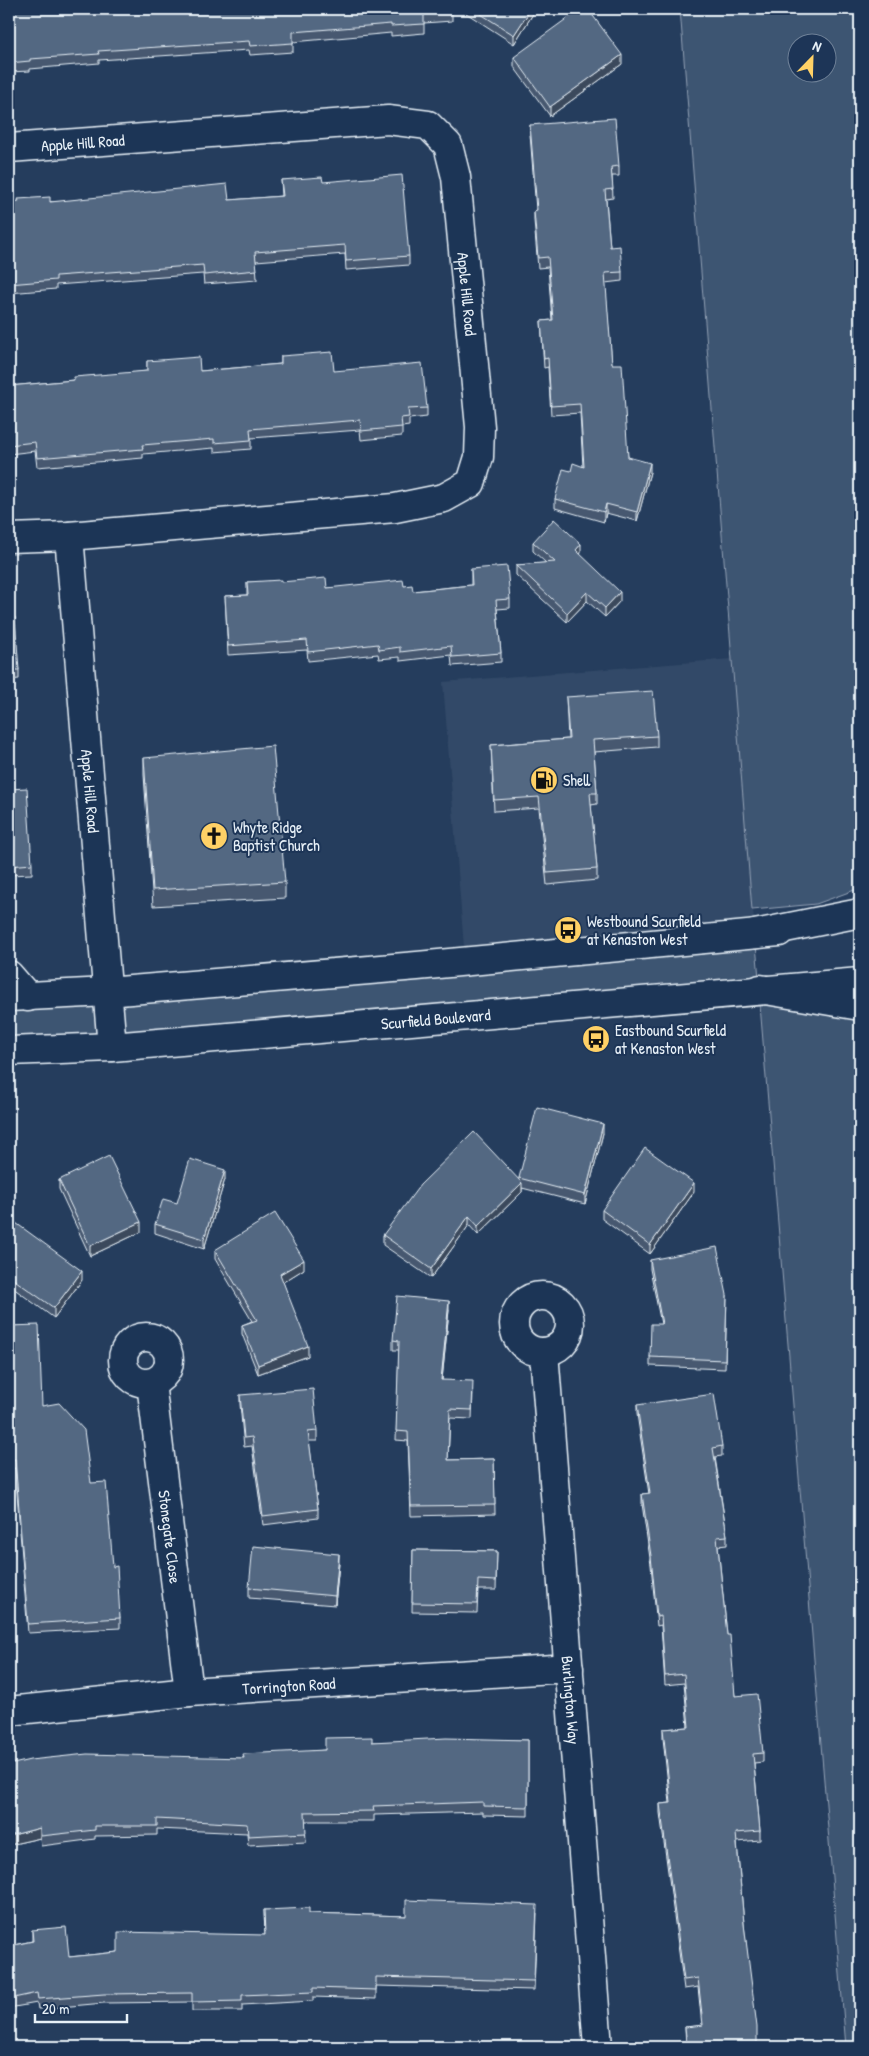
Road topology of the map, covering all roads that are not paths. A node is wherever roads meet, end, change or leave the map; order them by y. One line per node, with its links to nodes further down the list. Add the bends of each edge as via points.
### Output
1 (9, 148): 2 (street, Apple Hill Road, via 388,120 428,125 448,145 456,176 480,427 479,457 471,483 444,498 395,508)
2 (69, 536): 3 (street, Apple Hill Road); 10 (street, Apple Hill Road)
3 (9, 538)
4 (860, 912): 6 (street)
5 (860, 925): 6 (street)
6 (755, 934): 10 (street)
7 (9, 975): 11 (street)
8 (860, 982): 9 (street, Scurfield Boulevard)
9 (760, 989): 12 (street); 13 (street, Scurfield Boulevard)
10 (107, 992): 11 (street); 13 (street, Apple Hill Road)
11 (18, 997)
12 (860, 1006)
13 (112, 1047): 14 (street, Scurfield Boulevard)
14 (9, 1051)
15 (544, 1352): 17 (street, Burlington Way)
16 (151, 1383): 18 (street, Stonegate Close)
17 (569, 1668): 18 (street, Torrington Road); 20 (street, Burlington Way)
18 (189, 1692): 19 (street, Torrington Road)
19 (9, 1711)
20 (598, 2047)

